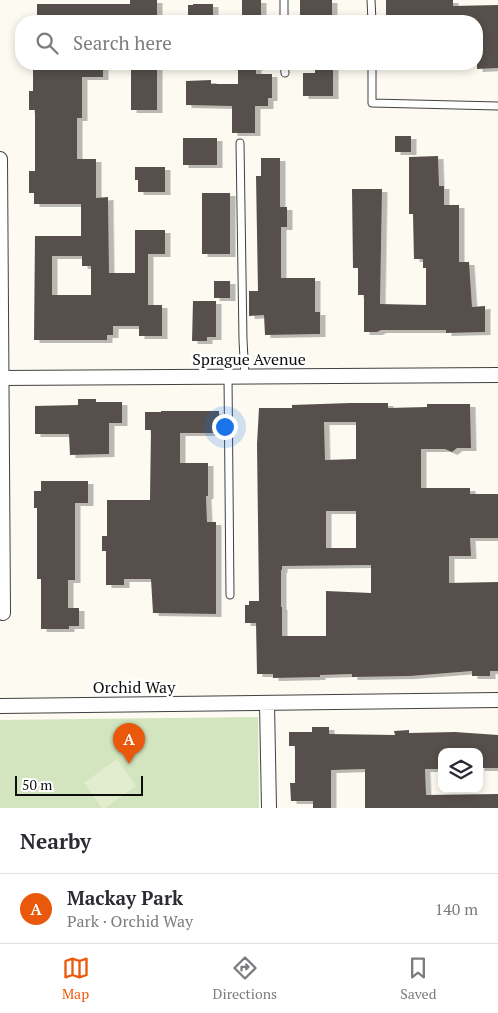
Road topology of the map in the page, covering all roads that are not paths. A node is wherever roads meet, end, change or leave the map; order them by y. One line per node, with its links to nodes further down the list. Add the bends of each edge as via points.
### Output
1 (284, 0): 3 (lane)
2 (371, 0): 4 (lane)
3 (284, 15)
4 (372, 15)
5 (372, 70): 6 (lane, via 372,103)
6 (498, 106)
7 (240, 143): 12 (lane)
8 (0, 159): 9 (street)
9 (0, 268): 13 (street)
10 (498, 375): 12 (street, Sprague Avenue)
11 (228, 376): 12 (street, Sprague Avenue); 13 (street, Sprague Avenue); 14 (lane)
12 (246, 376)
13 (1, 378): 15 (street)
14 (230, 595)
15 (3, 614)
16 (498, 700): 17 (street, Orchid Way)
17 (268, 704): 18 (street, Orchid Way); 19 (street)
18 (0, 706)
19 (269, 808)

